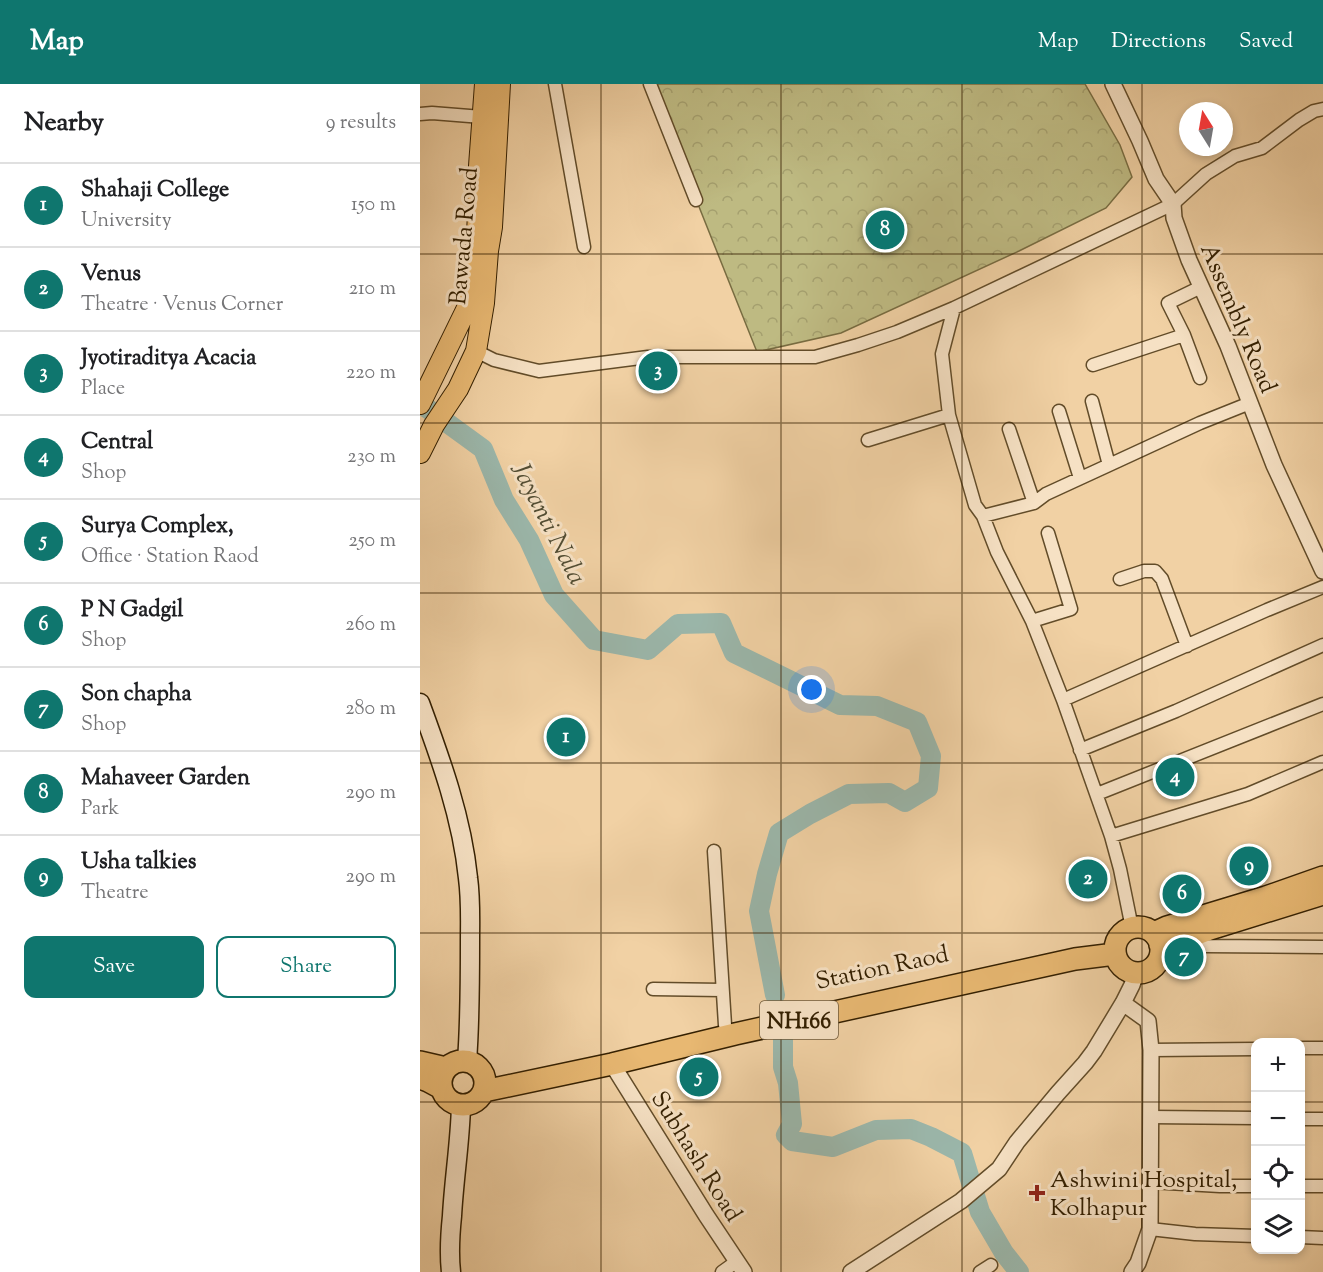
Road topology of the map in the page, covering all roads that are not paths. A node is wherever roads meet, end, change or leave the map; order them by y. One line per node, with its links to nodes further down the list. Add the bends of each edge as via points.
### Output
1 (555, 84): 10 (street)
2 (650, 84): 8 (street)
3 (1113, 84): 9 (street, Assembly Road, via 1156,179)
4 (495, 85): 7 (main road); 14 (main road, Bawada Road, via 492,227)
5 (1323, 110): 9 (street, via 1299,120 1262,148 1236,156 1206,174)
6 (420, 114): 7 (street)
7 (482, 117): 17 (main road, via 476,254 468,306)
8 (696, 200)
9 (1173, 204): 11 (street, Assembly Road, via 1174,218); 12 (street)
10 (584, 248)
11 (1201, 287): 13 (street, via 1168,303); 19 (street, Assembly Road)
12 (954, 308): 14 (street, via 897,332 815,357 648,357 539,371 494,360); 21 (street, via 942,354)
13 (1184, 335): 15 (street); 16 (street)
14 (476, 351): 24 (main road, Bawada Road)
15 (1093, 365)
16 (1200, 378)
17 (424, 396)
18 (1092, 401): 25 (street)
19 (1250, 403): 25 (street); 30 (street, Assembly Road)
20 (1059, 411): 26 (street)
21 (949, 415): 23 (street); 28 (street, via 975,505)
22 (1009, 429): 27 (street)
23 (868, 440)
24 (420, 453)
25 (1109, 465): 26 (street)
26 (1080, 478): 27 (street)
27 (1034, 503): 28 (street)
28 (983, 516): 33 (street)
29 (1048, 533): 33 (street, via 1071,609)
30 (1323, 571)
31 (1120, 579): 35 (street, via 1155,571 1162,579)
32 (1323, 587): 35 (street)
33 (1032, 621): 36 (street)
34 (1323, 645): 39 (street)
35 (1187, 646): 36 (street)
36 (1063, 700): 39 (street)
37 (420, 703): 60 (main road, via 447,780 468,878)
38 (1323, 704): 41 (street)
39 (1080, 750): 41 (street)
40 (1323, 762): 42 (street, via 1248,794)
41 (1097, 794): 42 (street)
42 (1111, 836): 46 (street)
43 (714, 850): 53 (street)
44 (1323, 877): 48 (highway, via 1167,927)
45 (1323, 894): 47 (highway)
46 (1132, 928): 48 (highway, via 1145,928); 50 (highway, via 1118,937)
47 (1190, 936): 48 (highway); 49 (street, via 1195,944 1206,946)
48 (1158, 945): 51 (highway, via 1157,963 1148,971)
49 (1323, 947)
50 (1115, 949): 51 (highway, via 1120,965); 55 (highway, Station Raod / NH166, via 1072,951); 62 (highway, NH166)
51 (1136, 973): 54 (street)
52 (652, 989): 53 (street)
53 (722, 990): 55 (street)
54 (1124, 1003): 59 (street, via 1148,1021); 83 (street, via 1085,1063 1017,1142 999,1169 961,1201)
55 (724, 1025): 65 (highway, Station Raod / NH166, via 503,1075)
56 (1305, 1048): 57 (street)
57 (1323, 1048)
58 (1251, 1049): 59 (street)
59 (1151, 1050): 67 (street)
60 (466, 1061): 64 (highway, via 452,1063); 65 (highway, via 480,1069)
61 (420, 1062): 64 (highway)
62 (612, 1064): 65 (highway, NH166); 80 (street, Subhash Road)
63 (420, 1078): 64 (highway)
64 (443, 1078): 66 (highway, via 443,1095)
65 (484, 1084): 66 (highway, NH166, via 480,1098)
66 (460, 1106): 81 (main road)
67 (1150, 1117): 68 (street); 71 (street)
68 (1251, 1118)
69 (1305, 1119): 70 (street)
70 (1323, 1119)
71 (1150, 1182): 72 (street); 75 (street)
72 (1251, 1186)
73 (1305, 1186): 74 (street)
74 (1323, 1186)
75 (1150, 1229): 76 (street); 85 (street)
76 (1251, 1236)
77 (1305, 1238): 78 (street)
78 (1323, 1238)
79 (992, 1264): 84 (street)
80 (740, 1267): 82 (street)
81 (451, 1272)
82 (722, 1272)
83 (850, 1272)
84 (980, 1272)
85 (1132, 1272)

